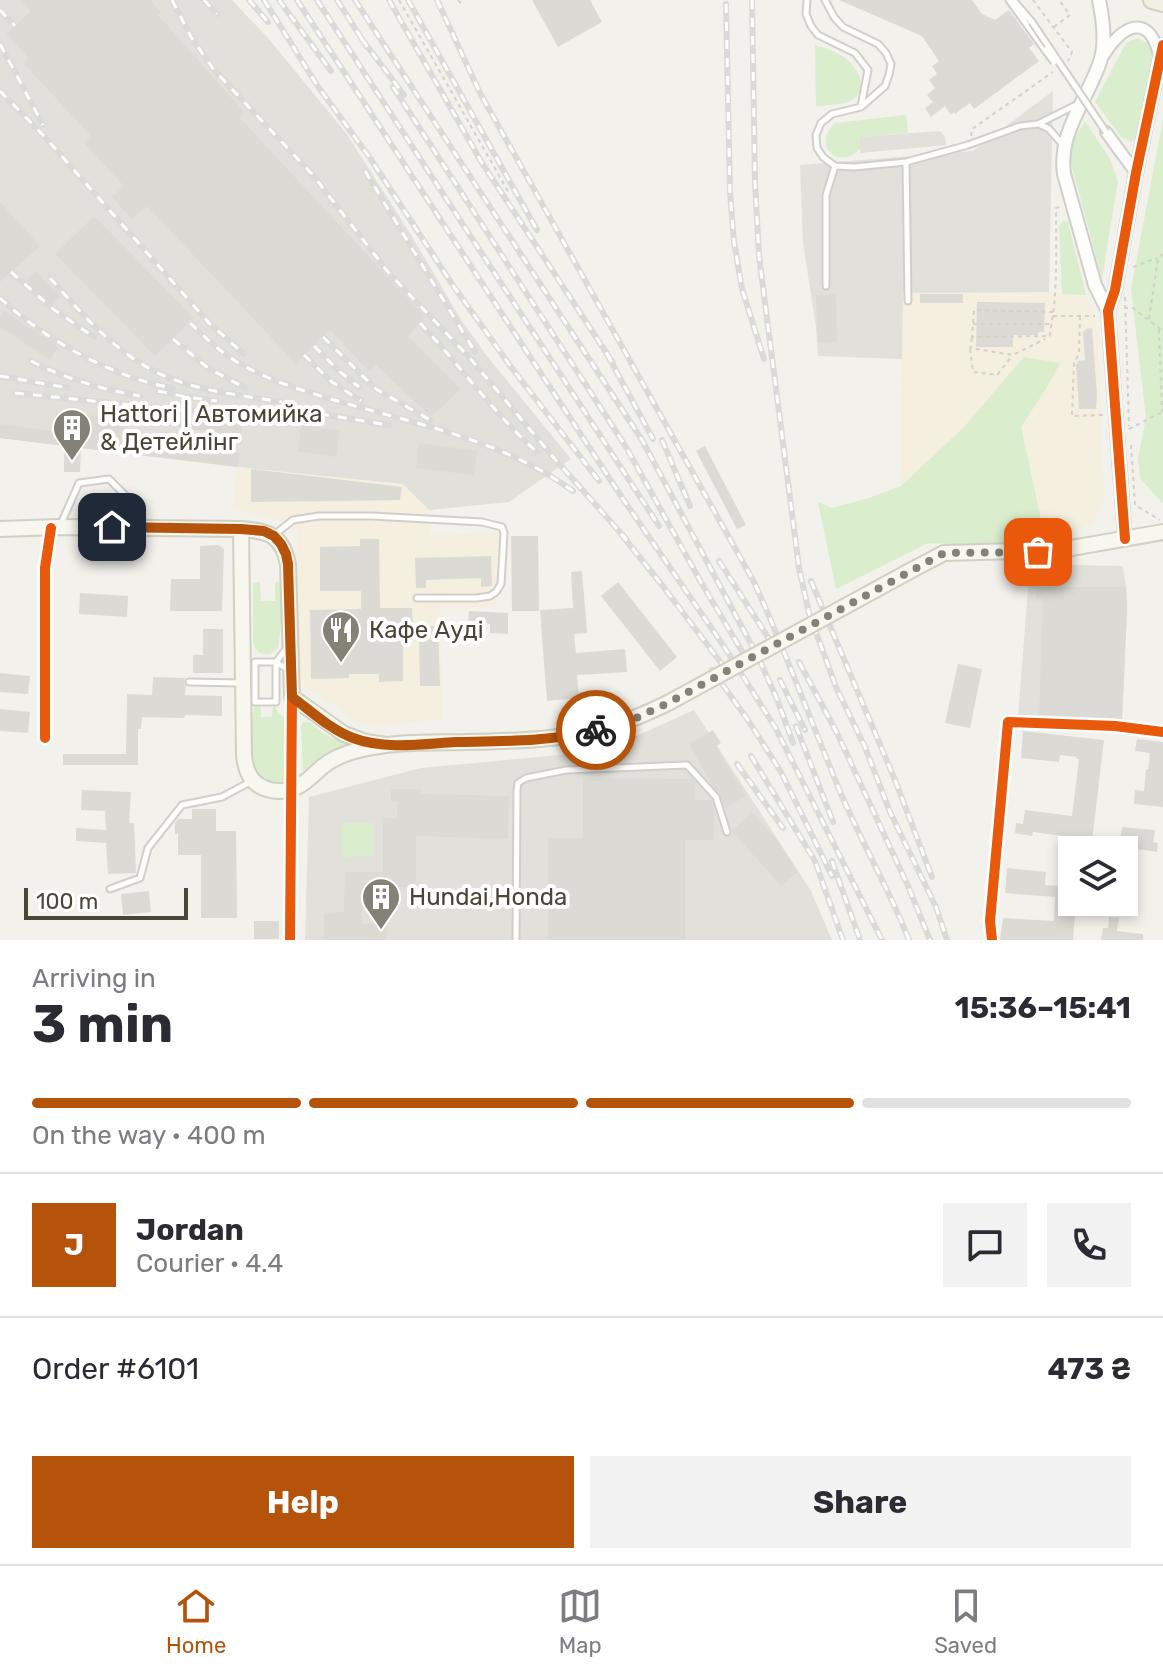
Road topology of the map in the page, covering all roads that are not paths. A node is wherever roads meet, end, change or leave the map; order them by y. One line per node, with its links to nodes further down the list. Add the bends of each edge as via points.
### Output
1 (807, 0): 10 (lane, via 806,14 818,35 855,53 868,70)
2 (825, 0): 10 (lane, via 843,27 878,44 891,64 885,86)
3 (1011, 0): 9 (lane, bridge); 9 (lane, bridge, via 1032,22)
4 (1099, 0): 8 (street)
5 (1152, 0): 6 (main road)
6 (1163, 3)
7 (1162, 51): 8 (street, via 1142,28 1128,29); 16 (street)
8 (1101, 60): 9 (street)
9 (1085, 106): 11 (lane); 12 (lane, bridge); 13 (street)
10 (861, 107): 15 (lane, via 832,114 821,123 817,148)
11 (1038, 124): 13 (lane); 14 (lane)
12 (1106, 132): 16 (street)
13 (1065, 147): 19 (street, via 1064,174)
14 (906, 162): 15 (lane); 18 (lane)
15 (835, 166): 17 (lane, via 826,195)
16 (1136, 173): 19 (street)
17 (826, 286)
18 (908, 301)
19 (1108, 313): 26 (street)
20 (138, 527): 21 (main road); 21 (lane, via 126,496 109,479 79,483); 23 (main road)
21 (56, 528): 22 (main road); 39 (street, via 45,568)
22 (0, 529)
23 (241, 529): 25 (main road); 29 (main road)
24 (1163, 532): 26 (main road)
25 (274, 536): 27 (lane, via 293,520 319,516 502,527 501,584 496,592 477,598); 28 (main road, via 288,564)
26 (1125, 539): 40 (main road, bridge, via 1049,551 944,553 668,703 611,726 541,739)
27 (417, 598)
28 (290, 645): 31 (lane); 32 (main road)
29 (242, 650): 30 (lane); 34 (main road)
30 (255, 662): 31 (lane); 37 (lane)
31 (276, 662): 32 (lane); 36 (lane)
32 (291, 672): 35 (main road)
33 (189, 682): 34 (lane)
34 (242, 683): 37 (main road)
35 (292, 697): 36 (lane); 40 (main road, via 344,734); 42 (street)
36 (276, 702): 37 (lane)
37 (249, 706): 41 (main road, via 245,767)
38 (1163, 732): 47 (street, via 1008,722)
39 (45, 738)
40 (386, 745): 42 (main road, via 330,760)
41 (253, 781): 42 (main road, via 265,789); 44 (lane, via 222,797 182,805 148,848 140,878)
42 (292, 790): 45 (street)
43 (727, 832): 46 (lane, via 716,797 687,765 566,770 526,778 517,790)
44 (110, 889)
45 (290, 940)
46 (516, 940)
47 (992, 940)

